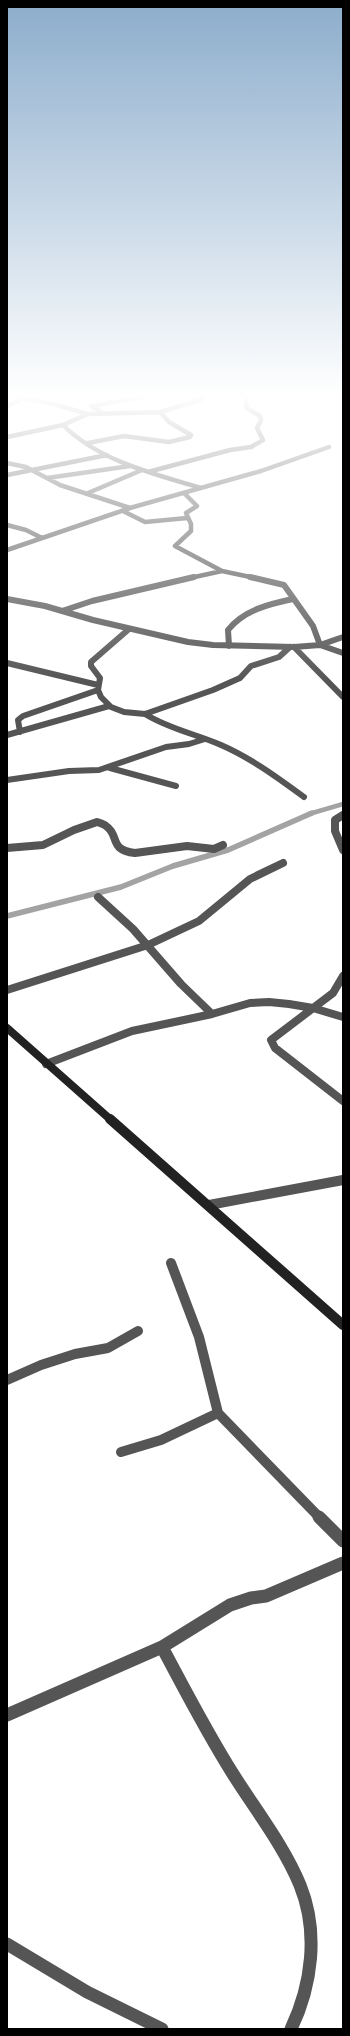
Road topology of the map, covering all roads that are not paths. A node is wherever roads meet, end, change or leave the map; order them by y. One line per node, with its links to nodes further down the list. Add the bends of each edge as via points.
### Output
1 (85, 492): 3 (street)
2 (187, 492): 4 (street)
3 (88, 493): 5 (street)
4 (184, 493): 5 (street); 7 (street, via 197,506 186,513)
5 (130, 508): 6 (street)
6 (123, 511): 7 (street, via 145,522); 9 (street)
7 (187, 518): 11 (street, via 192,524 191,531 175,546)
8 (7, 525): 9 (street)
9 (42, 538): 10 (street)
10 (7, 550)
11 (222, 571): 13 (street, via 284,585); 14 (street, via 92,601)
12 (7, 599): 14 (street)
13 (293, 599): 17 (street, via 313,626); 18 (street, via 260,608 232,624 228,630)
14 (62, 611): 15 (street)
15 (129, 629): 18 (street, via 188,642); 22 (street, via 92,659 91,666 100,678)
16 (343, 637): 17 (street)
17 (320, 645): 19 (street); 20 (street)
18 (229, 646): 19 (street)
19 (292, 647): 23 (street); 25 (street, via 280,657 251,666 240,678)
20 (343, 653)
21 (7, 663): 22 (street, via 45,671)
22 (98, 688): 24 (street); 26 (street, via 23,716 18,720)
23 (343, 697)
24 (109, 706): 25 (street, via 124,714); 26 (street)
25 (145, 714): 28 (street, via 165,726)
26 (20, 732): 27 (street)
27 (7, 735)
28 (205, 739): 29 (street, via 166,747); 32 (street, via 248,759)
29 (110, 768): 30 (street); 31 (street)
30 (7, 780)
31 (176, 786)
32 (304, 797)
33 (343, 816): 36 (street, via 335,820 335,831)
34 (223, 845): 35 (street, via 214,849 187,846 127,852 119,848 107,826 97,822 43,845)
35 (7, 848)
36 (343, 850)
37 (283, 863): 39 (street, via 250,879 199,921)
38 (98, 897): 39 (street)
39 (148, 945): 41 (street); 43 (street, via 181,984)
40 (343, 976): 42 (street, via 332,993)
41 (7, 990)
42 (313, 1008): 43 (street, via 268,1002 250,1003); 44 (street); 47 (street, via 270,1040)
43 (212, 1014): 46 (street, via 132,1031)
44 (343, 1017)
45 (7, 1028): 46 (street)
46 (46, 1064): 49 (street)
47 (343, 1101)
48 (343, 1180): 49 (street)
49 (208, 1206): 51 (street)
50 (172, 1263): 54 (street, via 201,1338)
51 (343, 1325)
52 (138, 1331): 53 (street, via 108,1348 75,1354)
53 (7, 1380)
54 (218, 1413): 55 (street, via 161,1440); 56 (street)
55 (120, 1452)
56 (343, 1541)
57 (343, 1562): 58 (street, via 266,1596 230,1605)
58 (162, 1646): 59 (street); 62 (street, via 196,1711 276,1840 301,1887 311,1934 310,1974 301,2012)
59 (7, 1715)
60 (7, 1944): 61 (street, via 87,1992)
61 (162, 2029)
62 (291, 2029)

